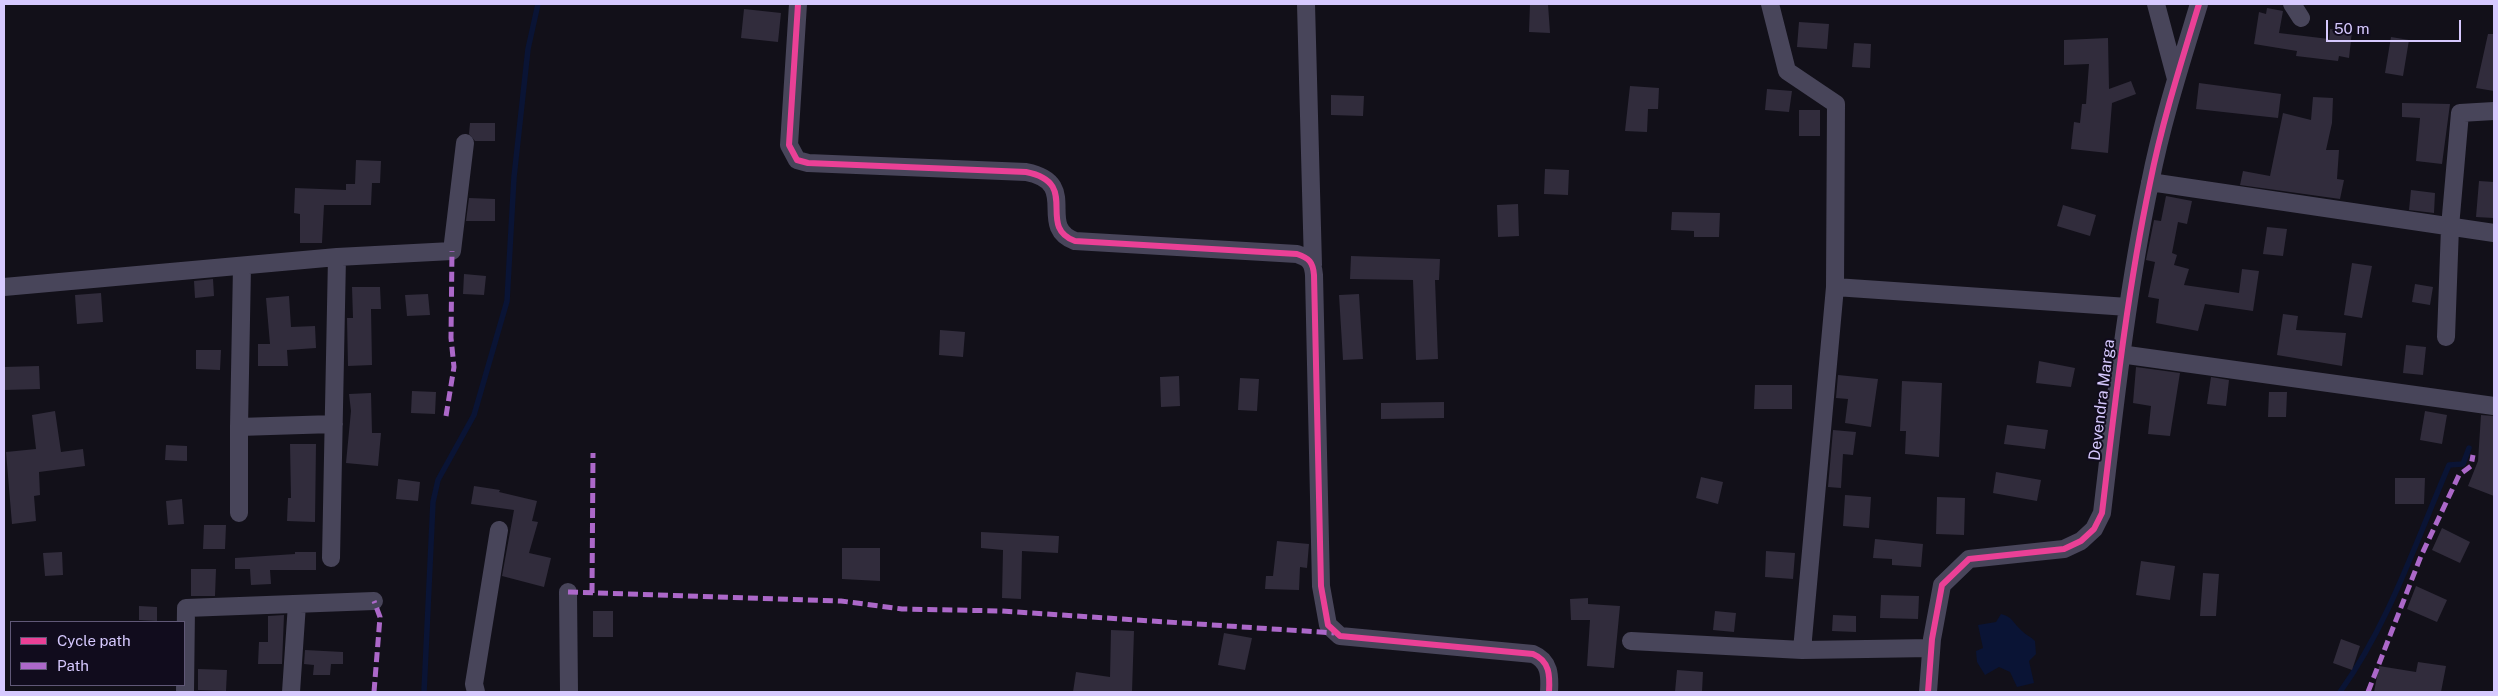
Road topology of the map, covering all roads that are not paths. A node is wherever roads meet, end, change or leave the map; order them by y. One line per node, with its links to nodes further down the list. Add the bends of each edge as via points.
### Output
1 (798, 4): 13 (street, via 790,145 797,160 1041,175 1050,182 1056,194 1057,223 1061,232 1075,241 1297,254 1308,258)
2 (1306, 4): 13 (street)
3 (1770, 4): 16 (street, via 1787,71 1836,104)
4 (2156, 4): 6 (street)
5 (2199, 4): 6 (street, Devendra Marga)
6 (2176, 80): 9 (street, Devendra Marga)
7 (2494, 111): 10 (street, via 2460,113)
8 (465, 142): 12 (street, via 452,251)
9 (2150, 182): 10 (street); 17 (street, Devendra Marga)
10 (2450, 227): 11 (street); 18 (street)
11 (2494, 233)
12 (337, 257): 14 (street); 21 (street)
13 (1313, 265): 36 (street, via 1321,586 1328,625 1340,636 1533,654 1542,658 1548,669)
14 (242, 266): 15 (street); 22 (street)
15 (4, 287)
16 (1835, 287): 17 (street); 31 (street)
17 (2128, 307): 19 (street, Devendra Marga)
18 (2446, 337)
19 (2120, 354): 20 (street); 30 (street, Devendra Marga, via 2102,513 2094,529 2081,541 2064,549 1969,559 1942,585)
20 (2494, 406)
21 (334, 424): 22 (street); 25 (street)
22 (239, 427): 23 (street)
23 (239, 513)
24 (499, 530): 34 (street, via 474,684)
25 (331, 558)
26 (568, 592): 35 (street)
27 (374, 601): 28 (street)
28 (297, 604): 32 (street, via 186,608); 33 (street)
29 (1630, 641): 31 (street)
30 (1931, 648): 31 (street); 37 (street, Devendra Marga)
31 (1802, 650)
32 (185, 692)
33 (291, 692)
34 (476, 692)
35 (569, 692)
36 (1549, 692)
37 (1928, 692)

